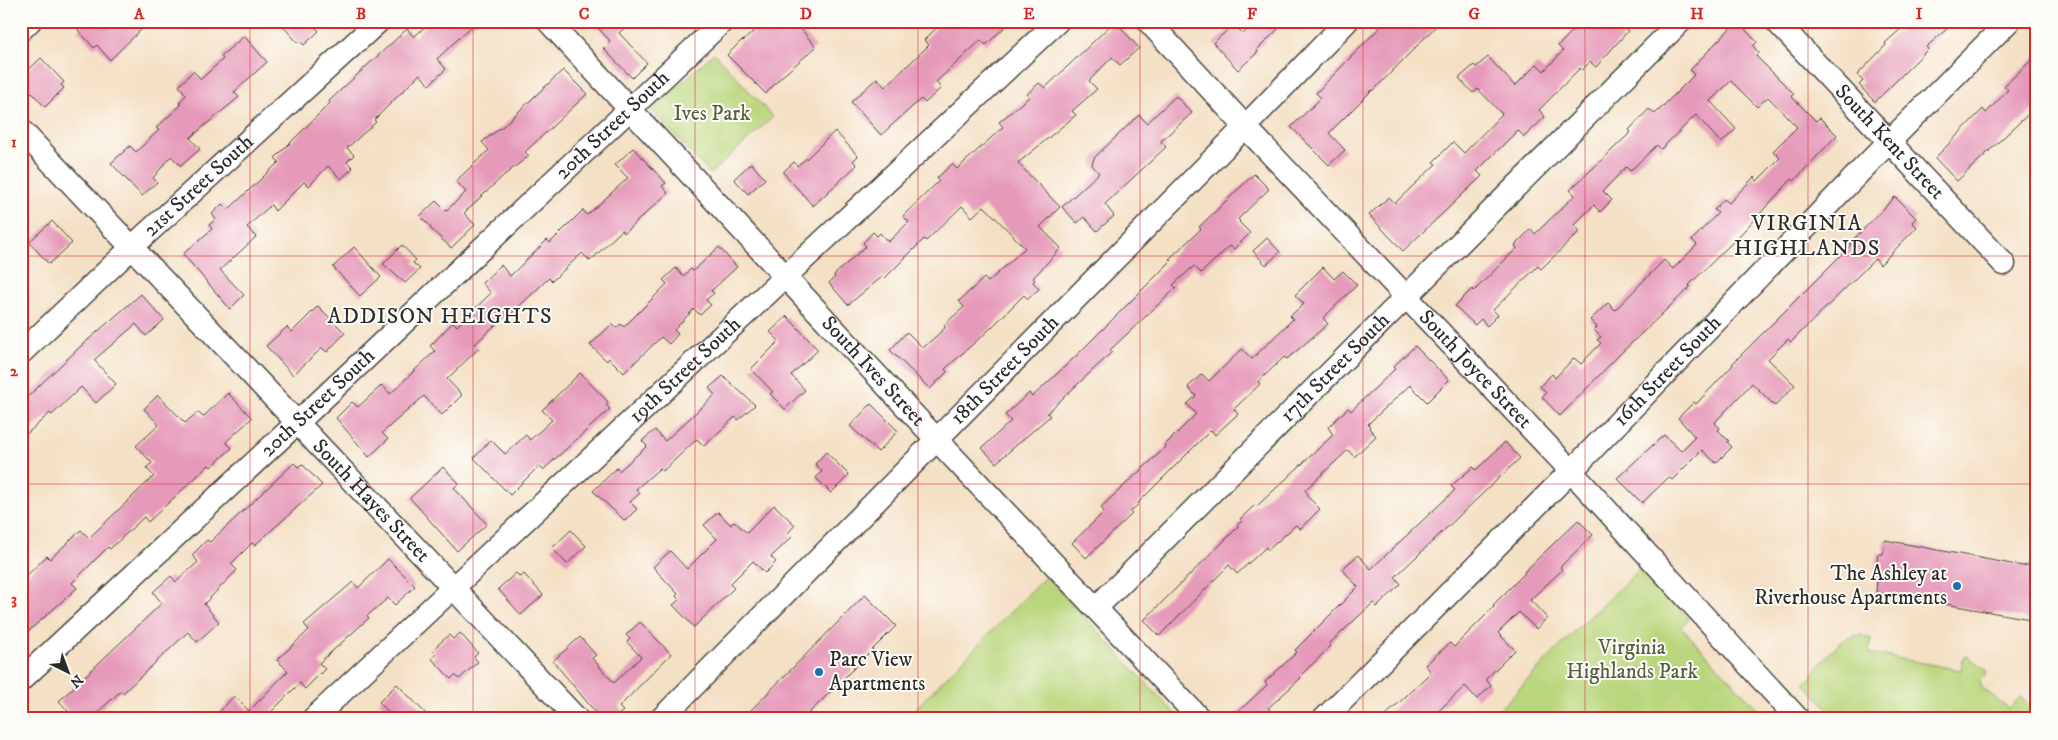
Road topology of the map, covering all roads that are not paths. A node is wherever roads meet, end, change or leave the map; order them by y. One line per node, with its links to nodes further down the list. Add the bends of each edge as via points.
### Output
1 (30, 21): 11 (street)
2 (378, 21): 16 (street, 21st Street South)
3 (548, 21): 12 (street, South Ives Street)
4 (723, 21): 12 (street, 20th Street South)
5 (1058, 21): 18 (street, 19th Street South)
6 (1148, 21): 13 (street, South Joyce Street)
7 (1347, 21): 13 (street, 18th Street South)
8 (1681, 21): 19 (street, 17th Street South)
9 (1776, 21): 15 (street, South Kent Street)
10 (2009, 21): 15 (street, 16th Street South)
11 (21, 30)
12 (630, 110): 18 (street, South Ives Street); 21 (street, 20th Street South)
13 (1244, 126): 19 (street, South Joyce Street); 22 (street, 18th Street South)
14 (21, 130): 16 (street, South Hayes Street)
15 (1889, 142): 17 (street, South Kent Street); 23 (street, 16th Street South)
16 (132, 247): 20 (street, 21st Street South); 21 (street, South Hayes Street)
17 (2004, 264)
18 (785, 276): 22 (street, South Ives Street); 24 (street, 19th Street South)
19 (1407, 297): 23 (street, South Joyce Street); 25 (street, 17th Street South)
20 (21, 353)
21 (297, 422): 24 (street, South Hayes Street); 26 (street, 20th Street South)
22 (937, 440): 25 (street, South Ives Street); 29 (street, 18th Street South)
23 (1571, 471): 31 (street, 16th Street South); 32 (street, South Joyce Street)
24 (453, 588): 27 (street, 19th Street South); 28 (street, South Hayes Street)
25 (1096, 608): 30 (street, South Ives Street)
26 (21, 680)
27 (313, 719)
28 (577, 719)
29 (662, 719)
30 (1200, 719)
31 (1324, 719)
32 (1798, 719)

